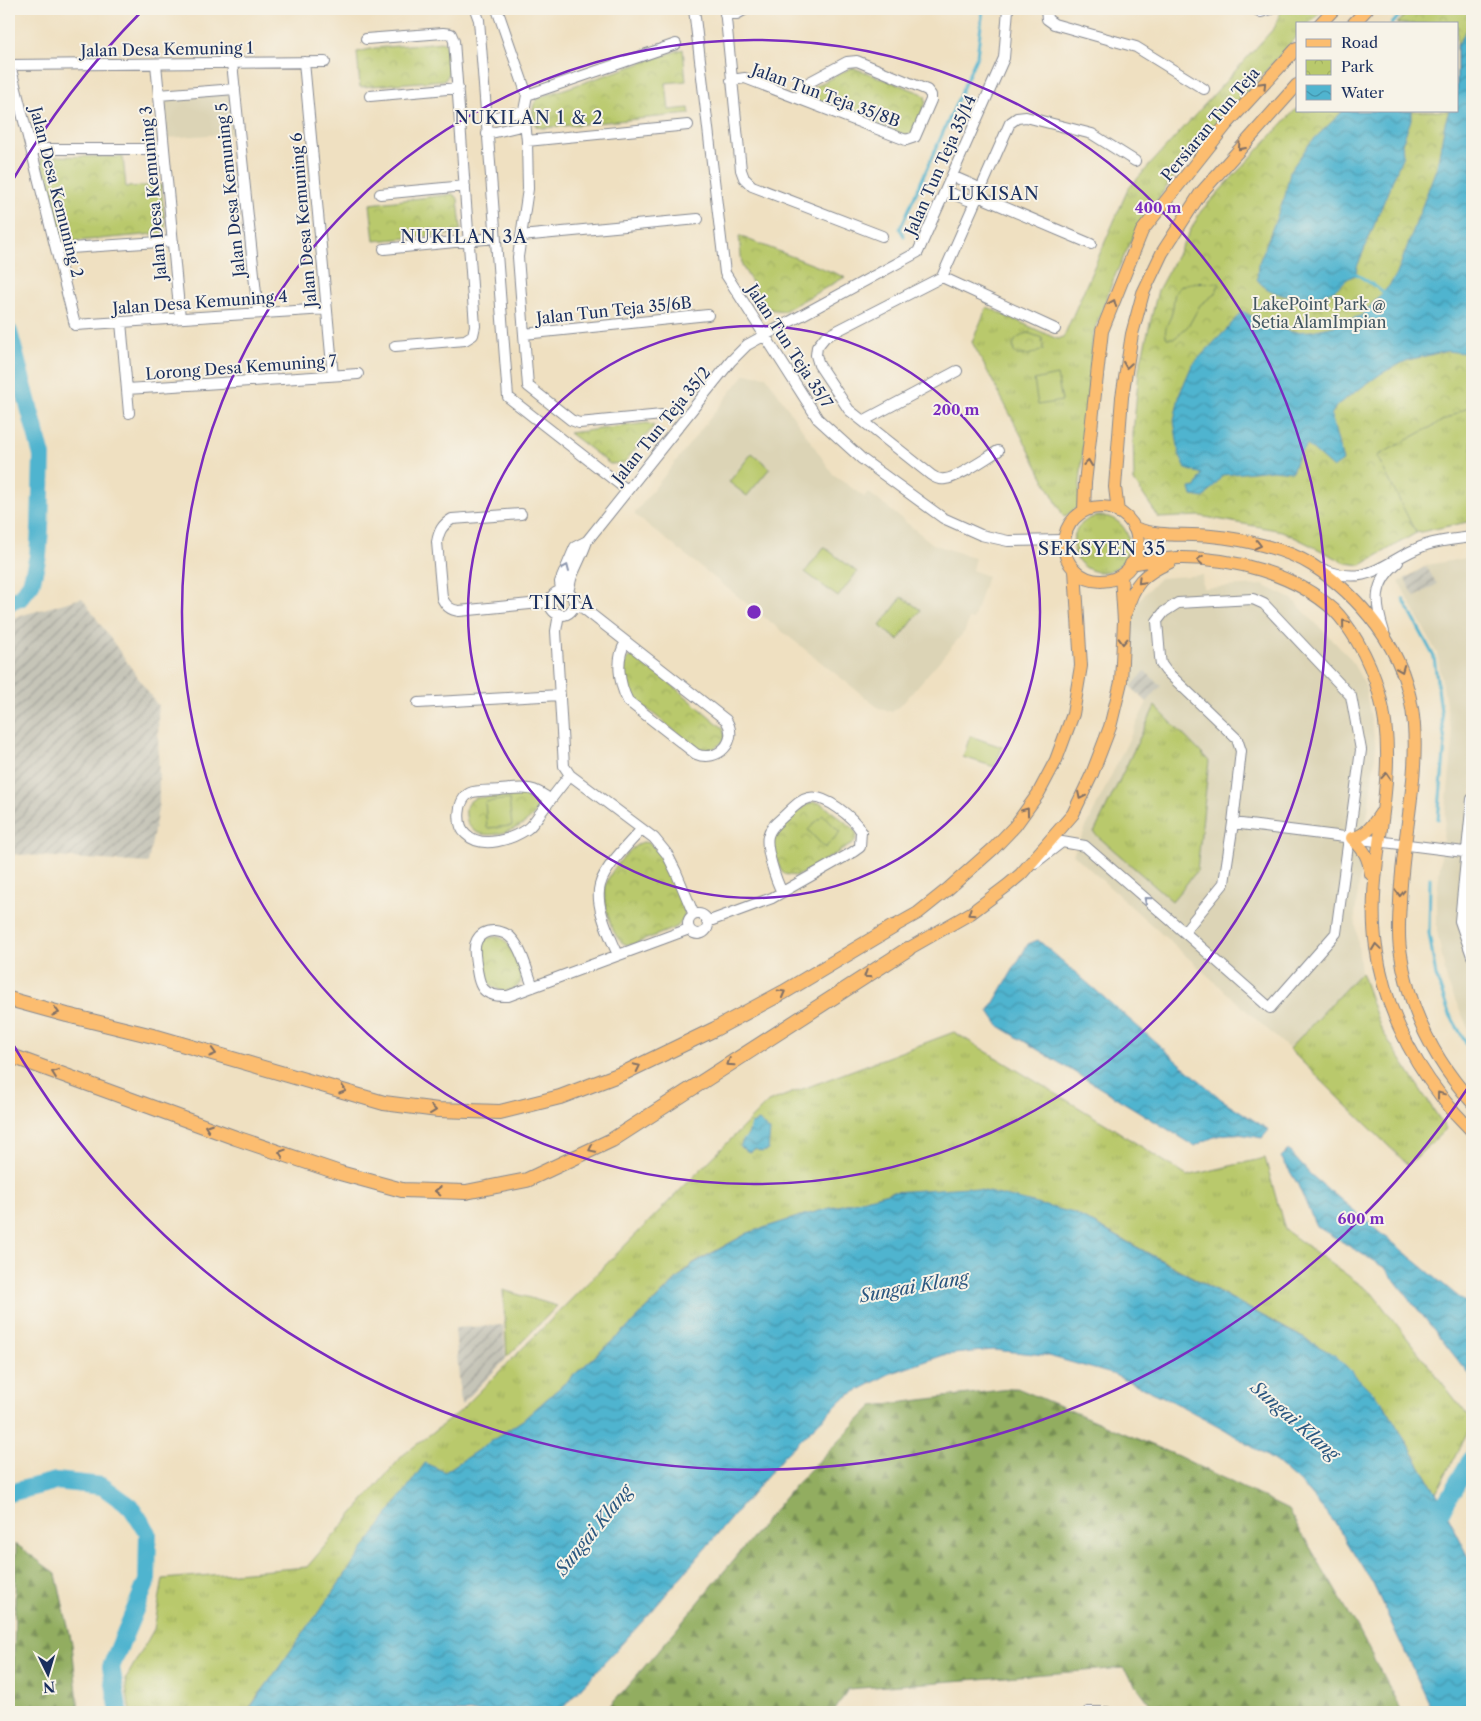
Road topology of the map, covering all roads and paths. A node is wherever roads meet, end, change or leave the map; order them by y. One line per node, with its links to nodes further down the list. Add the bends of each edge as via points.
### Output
1 (475, 9): 32 (street, via 479,20)
2 (497, 9): 28 (street)
3 (694, 9): 63 (street, Jalan Tun Teja 35/7, via 725,273)
4 (746, 9): 10 (street, via 737,14)
5 (1008, 9): 40 (street, Jalan Tun Teja 35/14, via 1004,58)
6 (1255, 9): 7 (street, via 1260,12)
7 (1272, 9)
8 (1334, 9): 12 (main road)
9 (1367, 9): 13 (main road)
10 (725, 11): 22 (street)
11 (1047, 14): 26 (street, via 1054,24 1136,47)
12 (1322, 22)
13 (1355, 22)
14 (366, 39): 24 (street, via 451,34)
15 (676, 44): 28 (street)
16 (1296, 49): 74 (main road, Persiaran Tun Teja, one-way to 16, via 1102,331 1142,231 1226,124)
17 (304, 62): 18 (street, Jalan Desa Kemuning 1); 19 (street, Jalan Desa Kemuning 1); 55 (street, Jalan Desa Kemuning 6)
18 (325, 62)
19 (232, 63): 20 (street, Jalan Desa Kemuning 1); 25 (street, Jalan Desa Kemuning 5)
20 (156, 64): 21 (street, Jalan Desa Kemuning 1); 27 (street, Jalan Desa Kemuning 3)
21 (9, 66): 37 (street, Jalan Desa Kemuning 2)
22 (731, 80): 30 (street, Jalan Tun Teja 35/8B, via 745,78); 47 (street, via 744,178 752,186)
23 (1296, 86): 75 (main road, one-way to 75, via 1200,194 1162,253 1143,293 1132,334 1122,397 1115,487)
24 (458, 88): 29 (street); 41 (street)
25 (235, 89): 27 (street); 56 (street, Jalan Desa Kemuning 5)
26 (1204, 90)
27 (159, 95): 38 (street, Jalan Desa Kemuning 3)
28 (527, 95): 31 (street)
29 (370, 96)
30 (800, 99): 30 (street, Jalan Tun Teja 35/8B, via 911,140 931,95 927,90 857,62 846,62 804,85)
31 (524, 111): 32 (street); 33 (street)
32 (486, 119): 35 (street)
33 (525, 125): 35 (street); 36 (street)
34 (688, 125): 36 (street)
35 (488, 134): 48 (street)
36 (527, 141): 46 (street, via 528,189)
37 (30, 149): 38 (street); 52 (street, Jalan Desa Kemuning 2)
38 (164, 149): 49 (street, Jalan Desa Kemuning 3)
39 (1135, 161): 44 (street, via 1092,134 1026,116 1016,118 1010,123)
40 (952, 176): 42 (street, Jalan Tun Teja 35/14); 44 (street, via 975,186)
41 (465, 186): 43 (street); 50 (street)
42 (945, 191): 44 (street, via 968,200); 63 (street, Jalan Tun Teja 35/14, via 918,252)
43 (380, 194)
44 (978, 196): 51 (street); 54 (street)
45 (698, 219): 46 (street)
46 (521, 236): 62 (street, via 518,257)
47 (882, 236)
48 (495, 238): 50 (street); 73 (street, via 508,397)
49 (172, 241): 52 (street); 58 (street, Jalan Desa Kemuning 3)
50 (469, 241): 53 (street); 64 (street, via 476,326 473,335 465,340)
51 (1091, 244)
52 (56, 249): 60 (street, Jalan Desa Kemuning 2)
53 (384, 249)
54 (942, 277): 61 (street); 71 (street, via 825,337 816,347 824,372 849,410)
55 (326, 309): 56 (street, Jalan Desa Kemuning 4); 67 (street, Jalan Desa Kemuning 6)
56 (258, 314): 58 (street, Jalan Desa Kemuning 4)
57 (708, 315): 62 (street, Jalan Tun Teja 35/6B)
58 (180, 318): 59 (street, Jalan Desa Kemuning 4)
59 (121, 322): 60 (street, Jalan Desa Kemuning 4); 68 (street)
60 (75, 325)
61 (1055, 328)
62 (524, 334): 70 (street, via 528,386 571,420 579,423)
63 (765, 335): 73 (street, Jalan Tun Teja 35/2, via 731,361); 80 (street, Jalan Tun Teja 35/7, via 818,419 862,459 943,518 981,535 1008,541)
64 (395, 346)
65 (957, 371): 71 (street)
66 (358, 374): 67 (street, Lorong Desa Kemuning 7)
67 (332, 376): 68 (street, Lorong Desa Kemuning 7)
68 (127, 389): 69 (street)
69 (129, 413)
70 (662, 416)
71 (863, 421): 72 (street, via 937,479 954,476)
72 (998, 451)
73 (627, 490): 79 (street, Jalan Tun Teja 35/2)
74 (1084, 511): 75 (main road, via 1101,508); 80 (main road, via 1071,523)
75 (1118, 512): 77 (main road)
76 (521, 514): 88 (street, via 452,519 443,525 437,542 442,598 445,605 459,611)
77 (1134, 528): 83 (main road, via 1137,550); 84 (main road, one-way to 84, via 1149,533 1234,539 1284,552)
78 (1472, 537): 81 (street, via 1426,545)
79 (587, 540): 87 (street, Jalan Tun Teja 35/2); 87 (street, Jalan Tun Teja 35/2, one-way to 79, via 560,582 575,547)
80 (1064, 540): 85 (main road, via 1066,557)
81 (1410, 552): 84 (street, via 1370,574 1356,576 1342,576); 92 (street, via 1383,578 1378,591 1377,611)
82 (1179, 558): 83 (main road); 91 (main road, one-way to 91, via 1138,582 1130,596); 99 (main road, one-way to 82, via 1388,761 1382,702 1369,663 1350,629 1334,610 1306,589 1273,574 1229,562)
83 (1132, 564): 86 (main road)
84 (1311, 565): 92 (main road, via 1343,588)
85 (1075, 570): 86 (main road, via 1096,580); 111 (main road, one-way to 85, via 948,889 994,848 1015,826 1052,769 1073,714 1081,666)
86 (1121, 575): 91 (main road)
87 (567, 588): 88 (street, via 552,595); 89 (street, via 574,598)
88 (550, 602): 90 (street, via 552,609)
89 (574, 606): 90 (street, via 567,614); 93 (street, via 583,608)
90 (559, 614): 94 (street, via 556,631)
91 (1124, 622): 106 (main road, one-way to 106, via 1121,682 1110,727 1092,774 1073,814)
92 (1387, 640): 104 (main road, one-way to 104, via 1410,691 1415,725 1414,776)
93 (626, 642): 93 (street, via 726,720 731,727 728,744 719,752 702,757 628,700 620,678 620,658)
94 (560, 695): 95 (street); 96 (street, via 564,766)
95 (418, 703)
96 (570, 775): 98 (street); 101 (street)
97 (1472, 799): 105 (street)
98 (550, 800): 98 (street, via 529,827 504,840 478,840 466,834 460,822 462,801 470,793 529,788)
99 (1383, 810): 102 (main road, via 1365,833); 103 (main road)
100 (1233, 823): 102 (street); 102 (street, via 1242,751 1239,743 1161,664 1157,621 1178,603 1253,599 1264,604 1351,696 1361,750); 113 (street, via 1224,883)
101 (642, 829): 109 (street, via 667,854); 115 (street, via 620,853 600,884 602,915)
102 (1350, 838): 103 (street); 107 (main road, via 1368,856); 113 (street, via 1336,933 1270,1008)
103 (1379, 842): 104 (street); 107 (main road)
104 (1405, 845): 105 (street); 120 (main road, one-way to 120, via 1401,875 1400,947 1408,986 1421,1026 1438,1059)
105 (1469, 853): 116 (street, via 1460,921)
106 (1021, 874): 113 (street, one-way to 106, via 1085,846 1062,842); 114 (main road, one-way to 114, via 971,914)
107 (1374, 884): 121 (main road, one-way to 107, via 1441,1097 1399,1029 1376,948)
108 (782, 892): 108 (street, via 860,847 861,831 839,808 820,798 810,797 770,829 768,848); 110 (street)
109 (694, 915): 110 (street, via 703,916); 112 (street, via 689,919)
110 (708, 922): 112 (street, via 700,934)
111 (893, 927): 118 (highway, one-way to 111, via 167,1040 384,1103 438,1110 500,1112 560,1097 626,1072 784,992)
112 (689, 929): 115 (street)
113 (1184, 932)
114 (908, 949): 119 (highway, one-way to 119, via 612,1140 527,1180 466,1192 402,1190 340,1173)
115 (618, 955): 117 (street)
116 (1472, 956)
117 (533, 987): 117 (street, via 508,996 495,997 486,993 479,984 474,949 482,934 493,930 506,933 515,942)
118 (9, 999)
119 (9, 1055)
120 (1472, 1102)
121 (1472, 1131)
122 (1088, 1712): 123 (street)
123 (1106, 1712)

